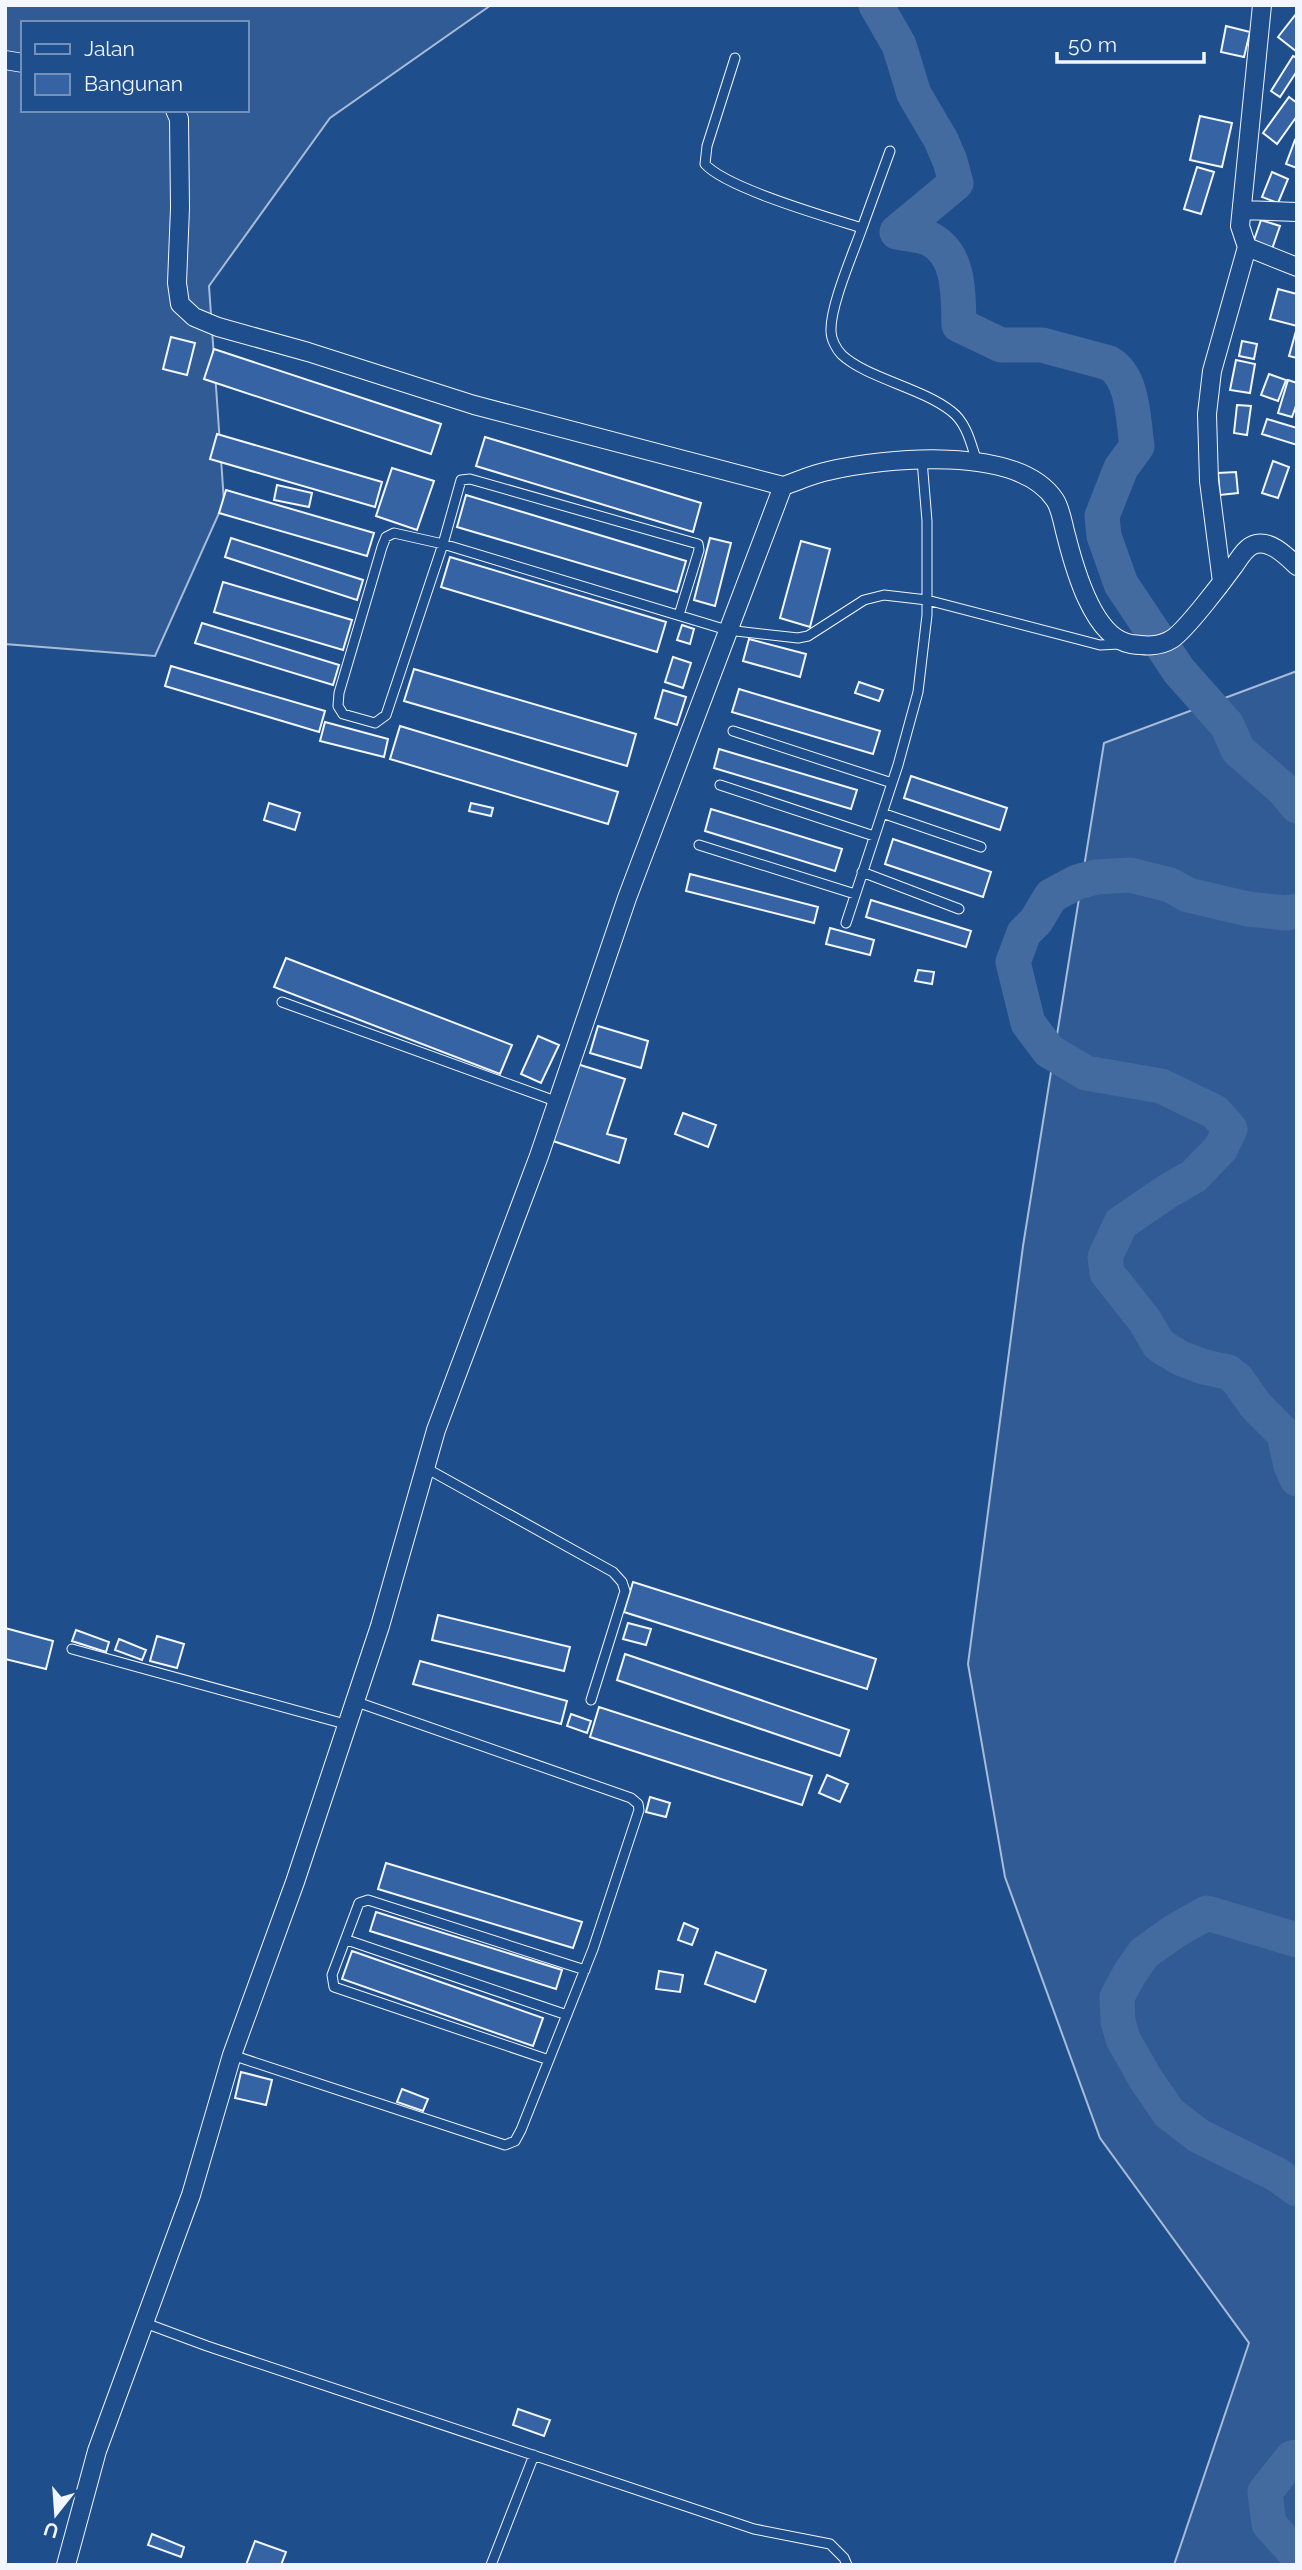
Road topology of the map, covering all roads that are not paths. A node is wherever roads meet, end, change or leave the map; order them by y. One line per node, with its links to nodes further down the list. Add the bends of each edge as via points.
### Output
1 (1262, 5): 5 (street)
2 (735, 58): 7 (lane, via 705,164 713,173 741,186)
3 (176, 112): 12 (street, via 177,283 180,304 194,317 474,405)
4 (890, 151): 7 (lane)
5 (1242, 210): 6 (street); 8 (street, via 1240,226)
6 (1297, 212)
7 (862, 228): 11 (lane, via 836,305 831,330 834,344 861,367 952,411 965,427)
8 (1247, 247): 9 (street); 15 (street, via 1212,371 1207,414 1209,481)
9 (1297, 267)
10 (922, 460): 11 (street); 12 (street, via 826,471); 16 (lane)
11 (978, 462): 19 (street, via 1015,471 1045,488 1056,502 1077,577 1099,619)
12 (783, 486): 18 (street)
13 (443, 544): 13 (lane, via 394,533 386,537 339,693 343,714 375,723 386,715); 17 (lane); 17 (lane, via 461,480 470,479 688,540 698,544 699,550)
14 (1297, 566): 15 (street, via 1280,551 1256,543)
15 (1222, 582): 19 (street, via 1173,638 1151,647)
16 (927, 600): 18 (lane, via 884,595 864,600 798,638); 19 (lane, via 1100,645); 21 (lane, via 918,692)
17 (679, 615): 18 (lane)
18 (727, 629): 32 (street, via 627,898)
19 (1126, 643)
20 (733, 731): 21 (lane)
21 (892, 783): 23 (lane)
22 (720, 785): 24 (lane)
23 (882, 813): 24 (lane); 26 (lane)
24 (874, 836): 27 (lane)
25 (699, 845): 28 (lane)
26 (981, 847)
27 (862, 872): 28 (lane); 29 (lane)
28 (855, 894): 30 (lane)
29 (959, 909)
30 (846, 923)
31 (282, 1002): 32 (lane)
32 (558, 1102): 33 (street)
33 (425, 1467): 35 (lane, via 613,1572 622,1582 625,1591); 36 (street)
34 (72, 1649): 37 (lane)
35 (591, 1700)
36 (354, 1701): 37 (street); 39 (lane, via 638,1804)
37 (345, 1724): 41 (street, via 295,1882)
38 (346, 1940): 39 (lane, via 359,1903 368,1900); 40 (lane); 42 (lane, via 332,1975 334,1987)
39 (585, 1970): 40 (lane)
40 (567, 2015): 42 (lane)
41 (232, 2055): 42 (lane, via 505,2144 515,2141 522,2130); 43 (street, via 191,2195)
42 (549, 2060)
43 (145, 2323): 44 (lane); 45 (street, via 97,2451)
44 (534, 2455): 46 (lane); 47 (lane, via 754,2529 830,2544)
45 (66, 2565)
46 (491, 2565)
47 (846, 2565)

